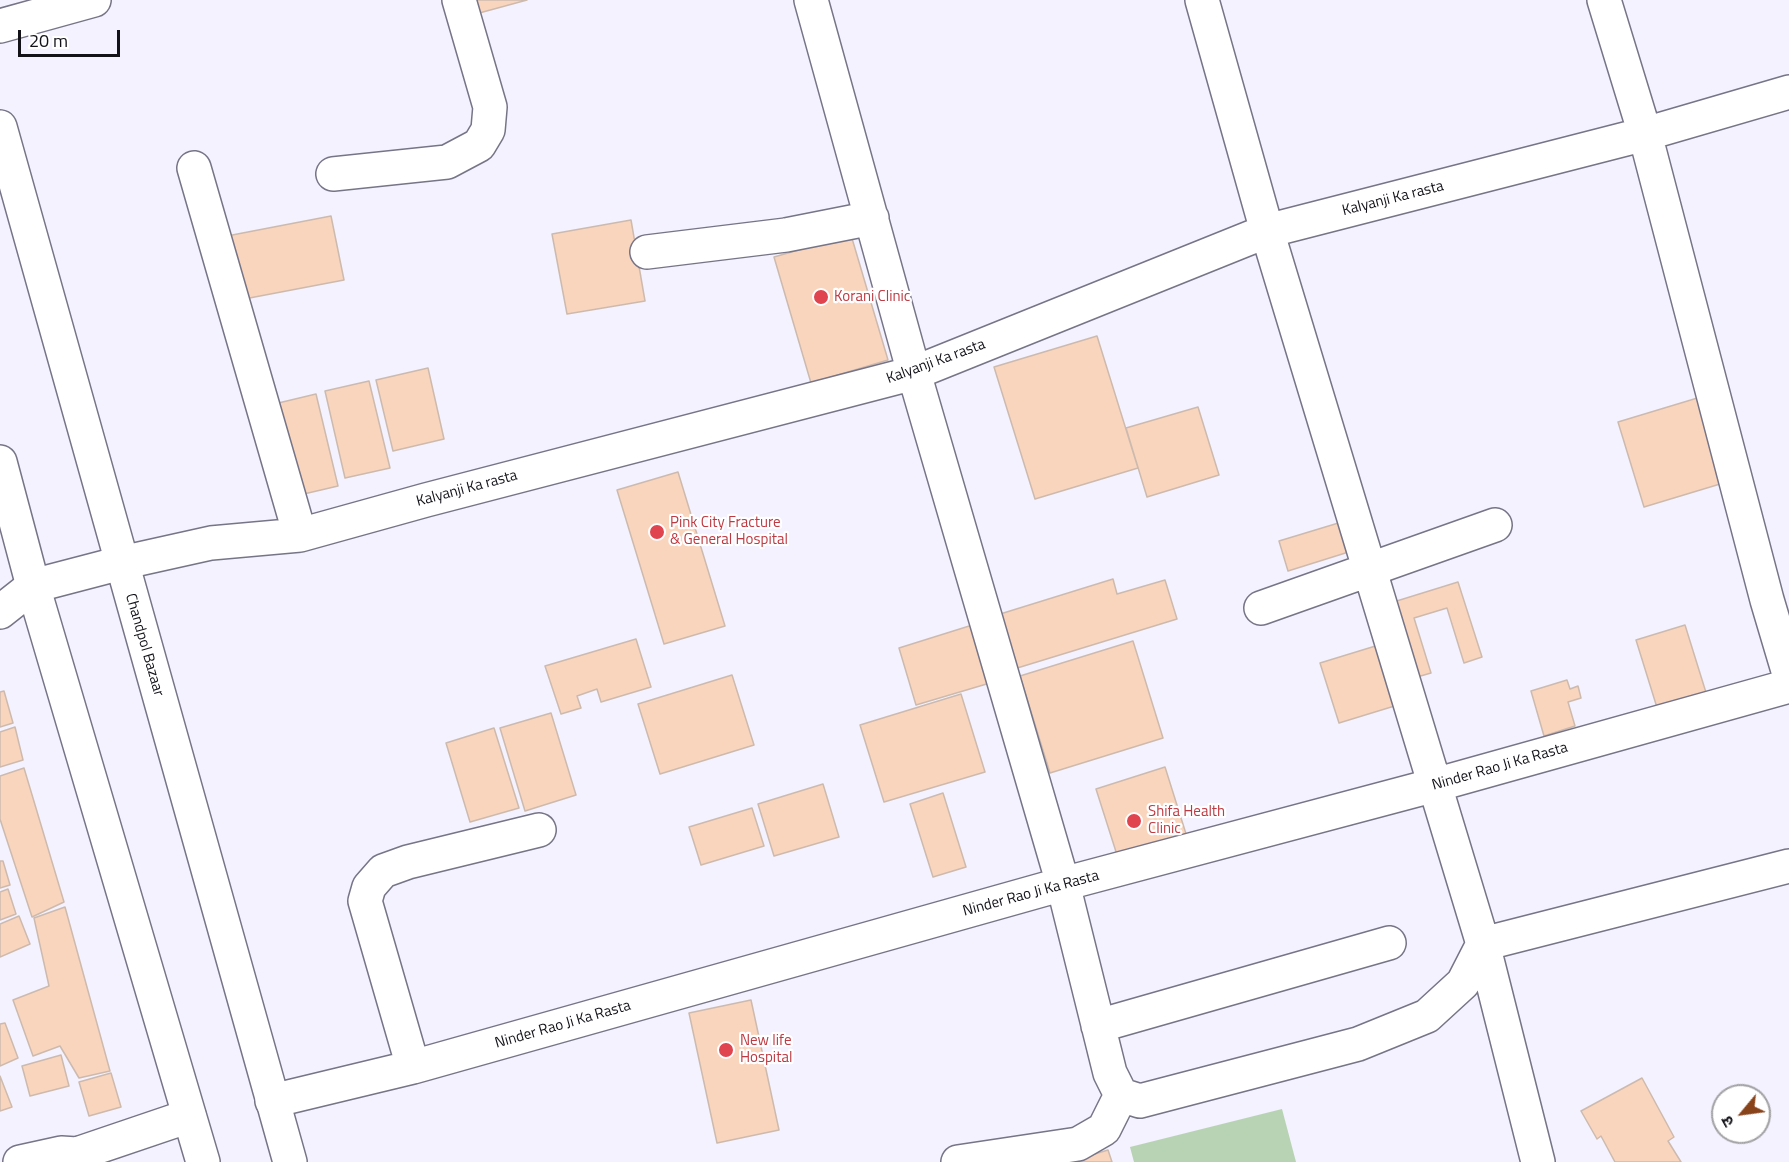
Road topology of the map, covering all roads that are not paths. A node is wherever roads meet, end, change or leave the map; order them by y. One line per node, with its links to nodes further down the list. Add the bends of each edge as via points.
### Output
1 (94, 0): 6 (street)
2 (459, 0): 11 (street, via 490,107 488,130 479,145 447,162)
3 (811, 0): 12 (street)
4 (1202, 0): 13 (street)
5 (1604, 0): 9 (street)
6 (0, 26)
7 (1789, 92): 9 (street, Kalyanji Ka rasta)
8 (0, 127): 19 (street, Chandpol Bazaar)
9 (1644, 134): 13 (street, Kalyanji Ka rasta); 24 (street)
10 (194, 168): 18 (street)
11 (333, 174)
12 (872, 218): 14 (street, via 786,235); 15 (street)
13 (1267, 231): 15 (street, Kalyanji Ka rasta); 20 (street)
14 (647, 252)
15 (914, 373): 18 (street, Kalyanji Ka rasta); 29 (street)
16 (0, 462): 21 (street)
17 (1495, 525): 20 (street)
18 (300, 535): 19 (street, Kalyanji Ka rasta, via 211,543)
19 (121, 563): 21 (street, Kalyanji Ka rasta); 35 (street, Chandpol Bazaar)
20 (1370, 570): 22 (street); 26 (street)
21 (33, 586): 23 (street); 36 (street)
22 (1261, 608)
23 (0, 612)
24 (1789, 674)
25 (1789, 686): 26 (street, Ninder Rao Ji Ka Rasta)
26 (1435, 785): 29 (street, Ninder Rao Ji Ka Rasta); 31 (street)
27 (539, 830): 33 (street, via 408,862 383,871 369,887 365,901)
28 (1789, 866): 31 (street)
29 (1063, 884): 32 (street); 33 (street, Ninder Rao Ji Ka Rasta)
30 (1389, 943): 32 (street)
31 (1483, 944): 34 (street, via 1463,983 1427,1016 1358,1044 1140,1101); 41 (street)
32 (1098, 1026): 34 (street, via 1110,1074)
33 (413, 1067): 35 (street, Ninder Rao Ji Ka Rasta)
34 (1120, 1095): 40 (street, via 1104,1130 1078,1144)
35 (272, 1101): 39 (street, Chandpol Bazaar)
36 (189, 1116): 37 (street, via 77,1154 61,1153); 38 (street)
37 (20, 1162)
38 (203, 1162)
39 (290, 1162)
40 (958, 1162)
41 (1538, 1162)

